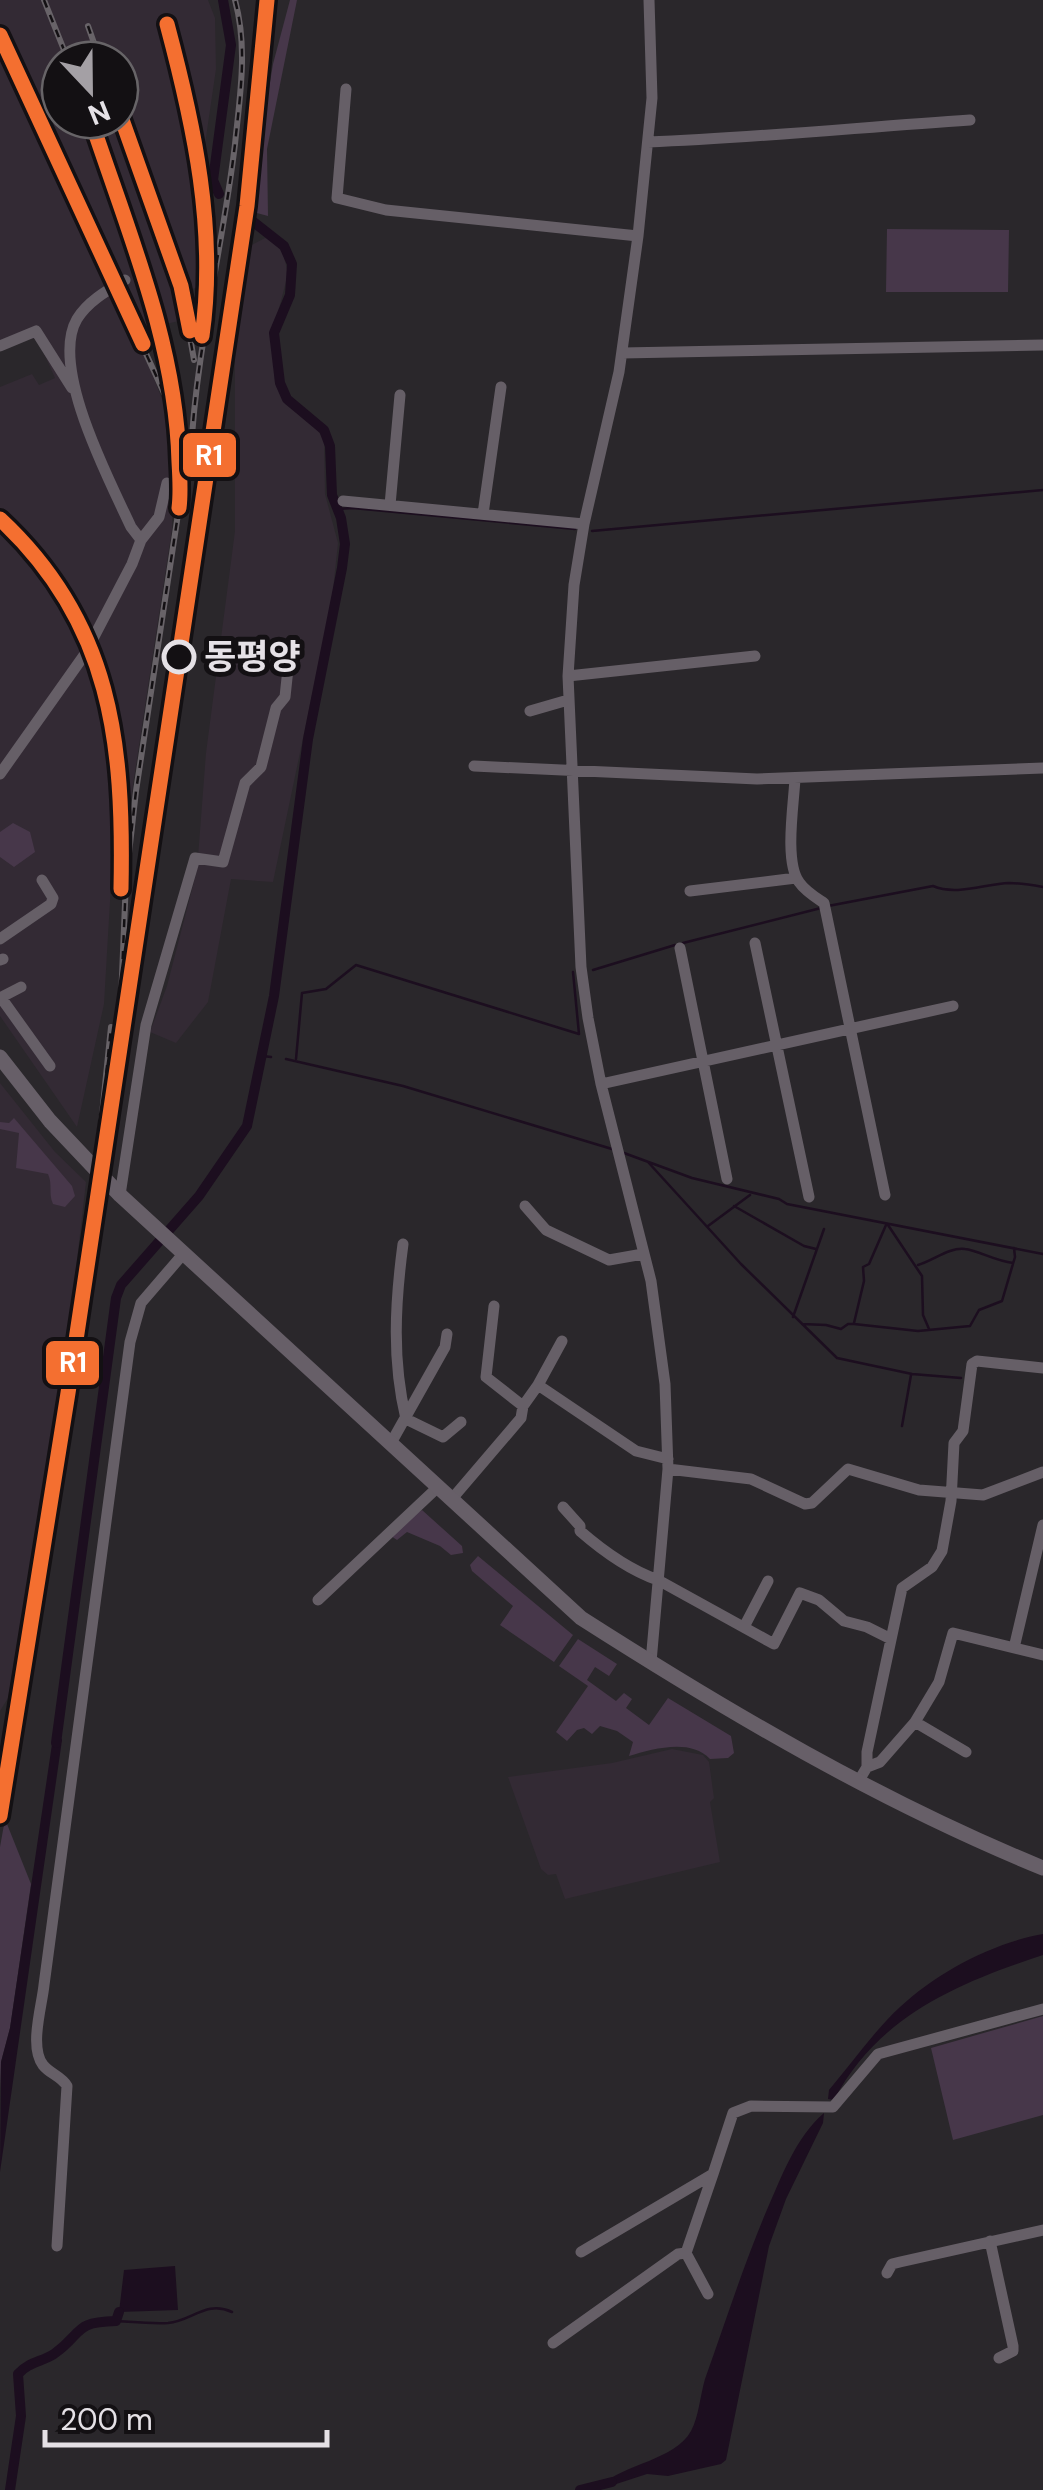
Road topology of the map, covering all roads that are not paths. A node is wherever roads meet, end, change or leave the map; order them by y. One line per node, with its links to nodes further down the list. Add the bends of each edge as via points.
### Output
1 (648, 0): 4 (street)
2 (346, 89): 5 (street, via 337,198 386,210)
3 (970, 120): 4 (street)
4 (648, 142): 5 (street)
5 (638, 236): 9 (street)
6 (125, 280): 11 (street, via 78,318)
7 (1043, 345): 9 (street)
8 (0, 346): 11 (street, via 36,331)
9 (622, 352): 17 (street)
10 (501, 387): 16 (street)
11 (74, 392): 18 (street)
12 (400, 395): 15 (street)
13 (167, 483): 18 (street, via 159,517)
14 (343, 501): 15 (street)
15 (390, 505): 16 (street)
16 (483, 514): 17 (street)
17 (584, 524): 21 (street)
18 (140, 540): 27 (street, via 86,654)
19 (755, 656): 21 (street)
20 (290, 659): 45 (street, via 262,767 246,783 223,862 195,858 146,1026)
21 (568, 676): 22 (street)
22 (568, 700): 23 (street); 26 (street)
23 (530, 712)
24 (474, 766): 26 (street)
25 (1043, 768): 28 (street)
26 (570, 772): 28 (street); 43 (street, via 581,967)
27 (0, 774)
28 (795, 778): 29 (street, via 790,820)
29 (796, 878): 31 (street); 38 (street, via 824,902)
30 (42, 880): 32 (street, via 51,904)
31 (690, 891)
32 (0, 938)
33 (755, 943): 39 (street)
34 (680, 948): 41 (street)
35 (22, 987): 36 (street)
36 (1, 999): 42 (street)
37 (952, 1006): 38 (street)
38 (850, 1029): 39 (street); 46 (street)
39 (776, 1045): 41 (street); 47 (street)
40 (0, 1058): 45 (main road)
41 (703, 1062): 43 (street); 44 (street)
42 (50, 1066)
43 (601, 1084): 51 (street)
44 (728, 1179)
45 (120, 1195): 50 (main road)
46 (885, 1195)
47 (809, 1197)
48 (525, 1206): 51 (street, via 546,1230 609,1260)
49 (402, 1244): 58 (street, via 394,1310)
50 (179, 1249): 60 (main road); 84 (street, via 141,1303 130,1342 44,1985 38,2055 67,2086)
51 (643, 1254): 61 (street, via 662,1354)
52 (494, 1306): 57 (street, via 486,1376)
53 (447, 1334): 58 (street)
54 (562, 1341): 56 (street)
55 (1043, 1368): 64 (street, via 972,1364 963,1431 954,1443)
56 (538, 1385): 57 (street); 61 (street)
57 (522, 1406): 65 (street, via 521,1418)
58 (406, 1420): 59 (street, via 443,1437); 60 (street)
59 (462, 1422)
60 (391, 1444): 63 (main road)
61 (668, 1464): 64 (street, via 751,1478 805,1504 848,1469); 68 (street)
62 (1043, 1472): 64 (street, via 983,1495)
63 (438, 1487): 65 (main road); 70 (street)
64 (951, 1494): 72 (street, via 942,1551 902,1588)
65 (451, 1500): 75 (main road, via 581,1618)
66 (563, 1507): 68 (street, via 599,1548)
67 (1043, 1525): 73 (street)
68 (658, 1580): 71 (street); 75 (street)
69 (768, 1581): 71 (street)
70 (318, 1600)
71 (744, 1626): 72 (street, via 774,1644 800,1593 844,1621)
72 (891, 1639): 78 (street)
73 (1014, 1648): 74 (street); 76 (street, via 953,1633 939,1682)
74 (1043, 1655)
75 (650, 1662): 78 (main road)
76 (914, 1722): 77 (street); 78 (street)
77 (966, 1752)
78 (862, 1774): 79 (main road, via 967,1837)
79 (1043, 1868)
80 (1043, 2009): 81 (street, via 878,2054 833,2107 738,2110)
81 (713, 2174): 85 (street); 86 (street)
82 (1043, 2230): 83 (street)
83 (990, 2241): 87 (street, via 892,2264); 90 (street, via 1014,2346)
84 (56, 2246)
85 (581, 2252)
86 (686, 2253): 88 (street); 89 (street)
87 (887, 2273)
88 (708, 2294)
89 (554, 2343)
90 (999, 2358)

